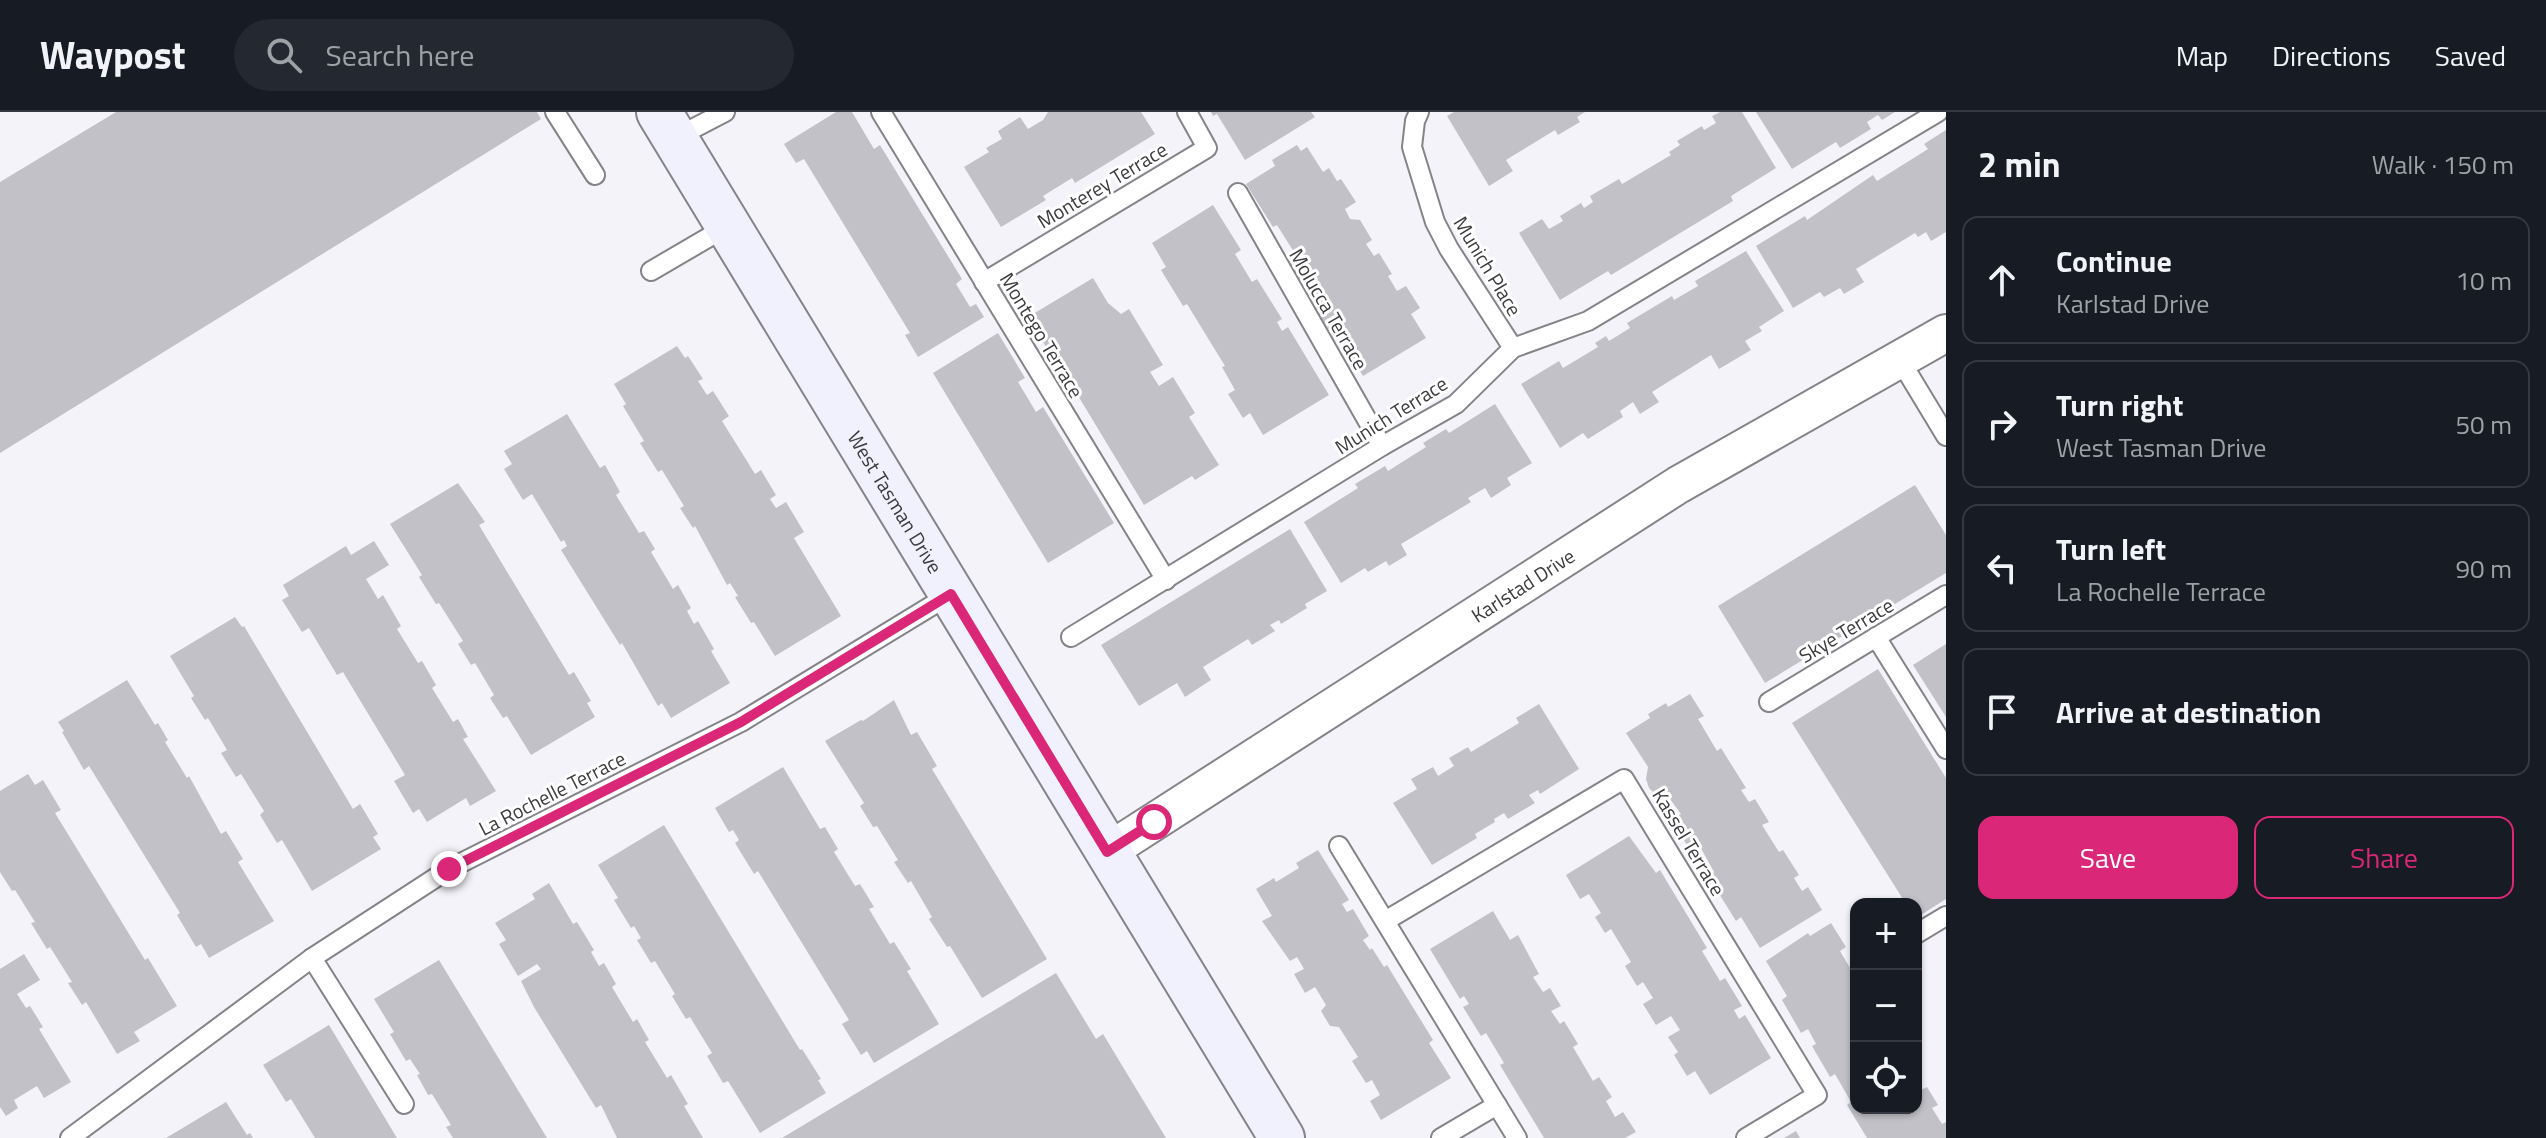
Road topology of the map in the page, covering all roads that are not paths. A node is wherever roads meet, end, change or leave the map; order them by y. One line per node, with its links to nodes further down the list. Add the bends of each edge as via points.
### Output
1 (555, 112): 8 (lane)
2 (725, 112): 7 (lane)
3 (881, 112): 12 (lane, Montego Terrace)
4 (1187, 112): 12 (lane, Monterey Terrace, via 1207,148)
5 (1419, 112): 14 (lane, Munich Place, via 1412,147 1435,222)
6 (1938, 112): 14 (lane, Munich Terrace, via 1588,321)
7 (667, 125): 10 (street, West Tasman Drive)
8 (595, 175)
9 (1238, 193): 17 (lane, Molucca Terrace)
10 (728, 226): 11 (lane); 19 (street, West Tasman Drive)
11 (651, 271)
12 (984, 282): 18 (lane, Montego Terrace)
13 (1946, 333): 15 (street, Karlstad Drive)
14 (1513, 348): 17 (lane, Munich Terrace, via 1456,404)
15 (1900, 360): 16 (lane); 26 (street, Karlstad Drive, via 1678,485)
16 (1946, 436)
17 (1382, 446): 18 (lane, Munich Terrace)
18 (1166, 580): 21 (lane, Munich Terrace)
19 (951, 594): 26 (street, West Tasman Drive); 30 (lane, La Rochelle Terrace, via 741,722 449,869)
20 (1946, 595): 22 (lane, Skye Terrace)
21 (1071, 637)
22 (1876, 637): 23 (lane, Skye Terrace); 24 (lane)
23 (1769, 702)
24 (1946, 749)
25 (1339, 846): 28 (lane)
26 (1107, 852): 34 (street, West Tasman Drive)
27 (1946, 916): 29 (lane)
28 (1385, 921): 32 (lane); 37 (lane, Kassel Terrace, via 1624,779 1817,1095)
29 (1922, 930)
30 (312, 958): 31 (lane); 33 (lane, La Rochelle Terrace)
31 (404, 1104)
32 (1497, 1105): 35 (lane); 36 (lane)
33 (70, 1138)
34 (1282, 1138)
35 (1441, 1138)
36 (1517, 1138)
37 (1746, 1138)

